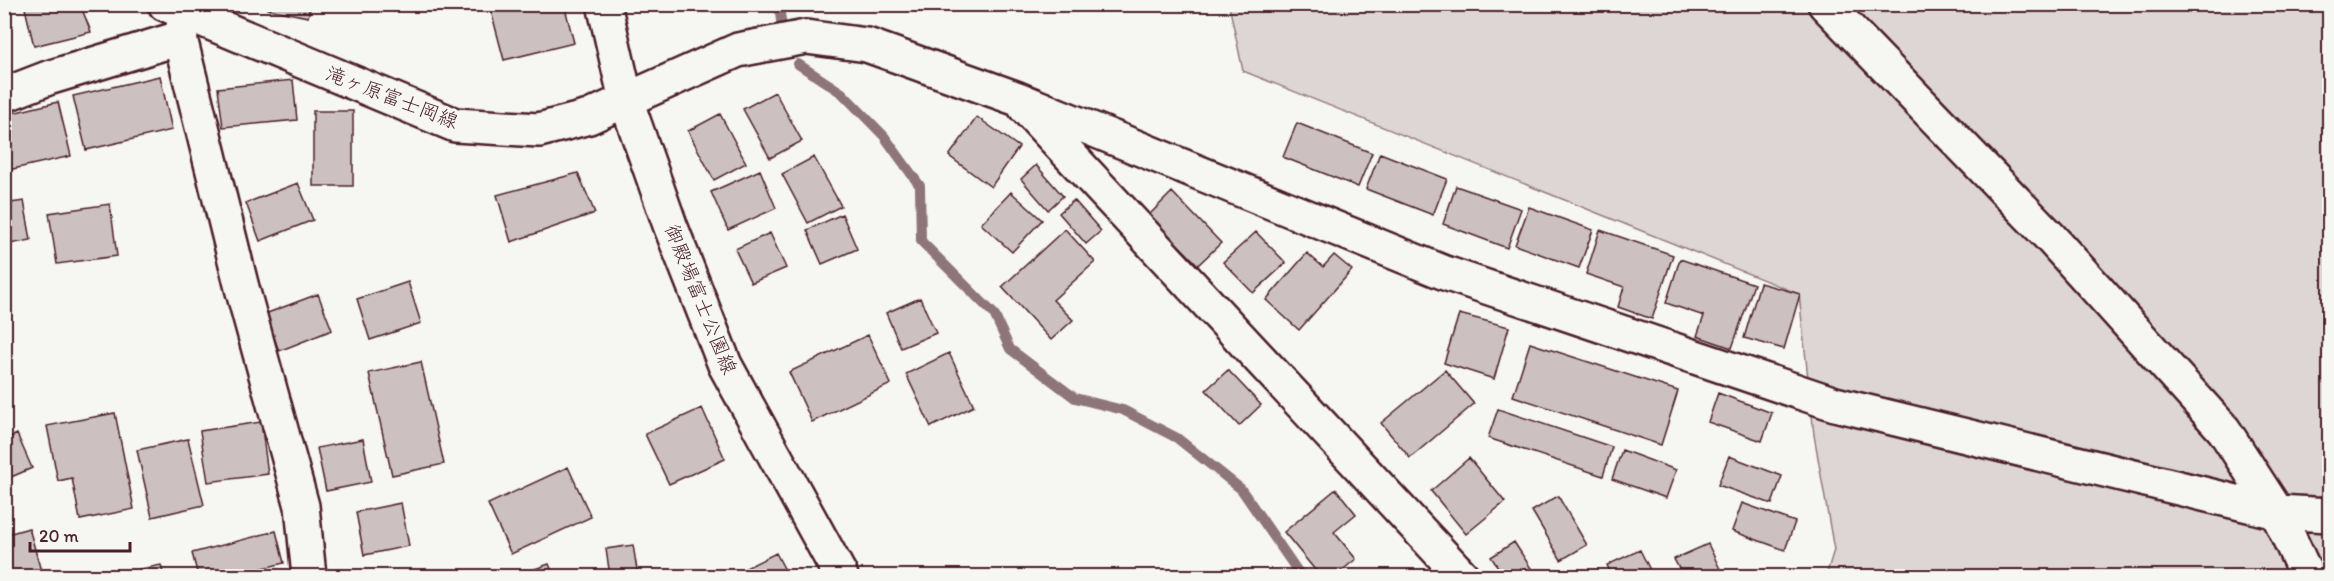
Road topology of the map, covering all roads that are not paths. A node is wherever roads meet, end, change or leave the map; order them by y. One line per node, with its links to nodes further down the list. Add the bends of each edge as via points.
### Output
1 (604, 4): 5 (street, 御殿場富士公園線)
2 (1825, 4): 7 (street, via 2050,237 2224,430)
3 (177, 19): 4 (street); 5 (street, 滝ヶ原富士岡線, via 455,125 539,130 589,117); 9 (street, via 242,288 302,506)
4 (4, 95)
5 (626, 99): 6 (street, 滝ヶ原富士岡線, via 738,50 806,37 867,45); 10 (street, 御殿場富士公園線, via 725,365)
6 (1018, 99): 7 (street, 滝ヶ原富士岡線, via 1445,273 1835,404); 11 (street)
7 (2277, 512): 8 (street, 滝ヶ原富士岡線); 12 (street)
8 (2330, 515)
9 (309, 576)
10 (842, 576)
11 (1462, 576)
12 (2307, 576)

